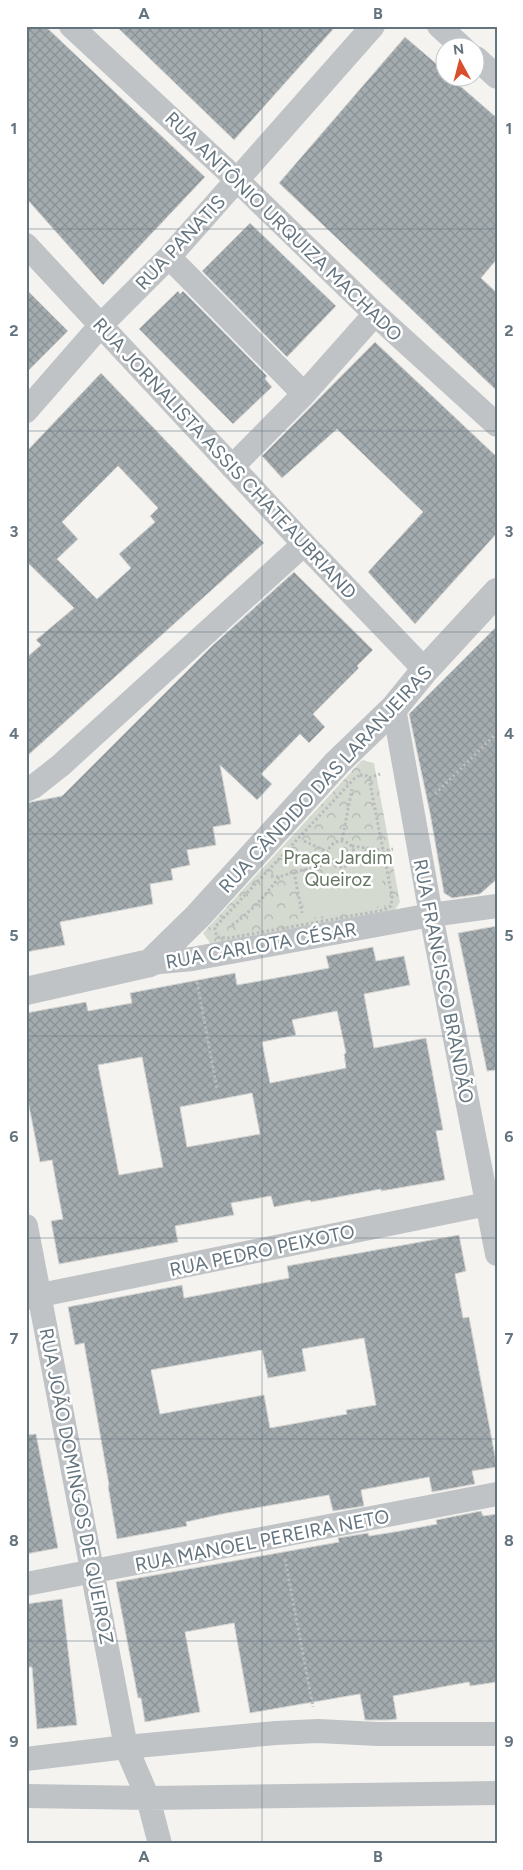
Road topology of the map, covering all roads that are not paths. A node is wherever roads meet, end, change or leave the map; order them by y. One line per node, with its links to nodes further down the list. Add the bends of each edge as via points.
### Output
1 (71, 26): 7 (street, RUA ANTÔNIO URQUIZA MACHADO)
2 (373, 26): 7 (street, RUA PANATIS)
3 (439, 26): 4 (street)
4 (452, 38)
5 (486, 67): 6 (street)
6 (497, 77)
7 (237, 180): 9 (street, RUA PANATIS); 10 (street, RUA ANTÔNIO URQUIZA MACHADO)
8 (26, 245): 11 (street, RUA JORNALISTA ASSIS CHATEAUBRIAND)
9 (169, 257): 11 (street, RUA PANATIS); 12 (street)
10 (375, 314): 12 (street); 14 (street, RUA ANTÔNIO URQUIZA MACHADO)
11 (101, 325): 13 (street, RUA PANATIS); 15 (street, RUA JORNALISTA ASSIS CHATEAUBRIAND)
12 (304, 394): 15 (street)
13 (26, 411)
14 (497, 425)
15 (232, 467): 16 (street, RUA JORNALISTA ASSIS CHATEAUBRIAND)
16 (304, 544): 18 (street, RUA JORNALISTA ASSIS CHATEAUBRIAND); 20 (street, via 61,765)
17 (497, 592): 18 (street, RUA CÂNDIDO DAS LARANJEIRAS)
18 (425, 670): 19 (street, RUA CÂNDIDO DAS LARANJEIRAS)
19 (394, 708): 22 (street, RUA FRANCISCO BRANDÃO); 23 (street, RUA CÂNDIDO DAS LARANJEIRAS, via 331,770 251,873 198,916)
20 (26, 790)
21 (497, 906): 22 (street, RUA CARLOTA CÉSAR)
22 (431, 915): 23 (street, RUA CARLOTA CÉSAR, via 306,931 192,959); 25 (street, RUA FRANCISCO BRANDÃO)
23 (150, 963): 24 (street, RUA CARLOTA CÉSAR)
24 (26, 991)
25 (492, 1203): 27 (street, RUA FRANCISCO BRANDÃO); 28 (street, RUA PEDRO PEIXOTO)
26 (26, 1226): 28 (street, RUA JOÃO DOMINGOS DE QUEIROZ)
27 (497, 1254)
28 (33, 1296): 30 (street, RUA JOÃO DOMINGOS DE QUEIROZ)
29 (497, 1494): 30 (street, RUA MANOEL PEREIRA NETO)
30 (94, 1572): 31 (street, RUA MANOEL PEREIRA NETO); 33 (street, RUA JOÃO DOMINGOS DE QUEIROZ)
31 (26, 1584)
32 (497, 1734): 33 (street, via 396,1735 318,1731)
33 (126, 1747): 34 (street); 37 (street, RUA JOÃO DOMINGOS DE QUEIROZ)
34 (26, 1759)
35 (497, 1794): 37 (street)
36 (26, 1796): 37 (street)
37 (148, 1798): 38 (street, RUA JOÃO DOMINGOS DE QUEIROZ)
38 (160, 1844)

